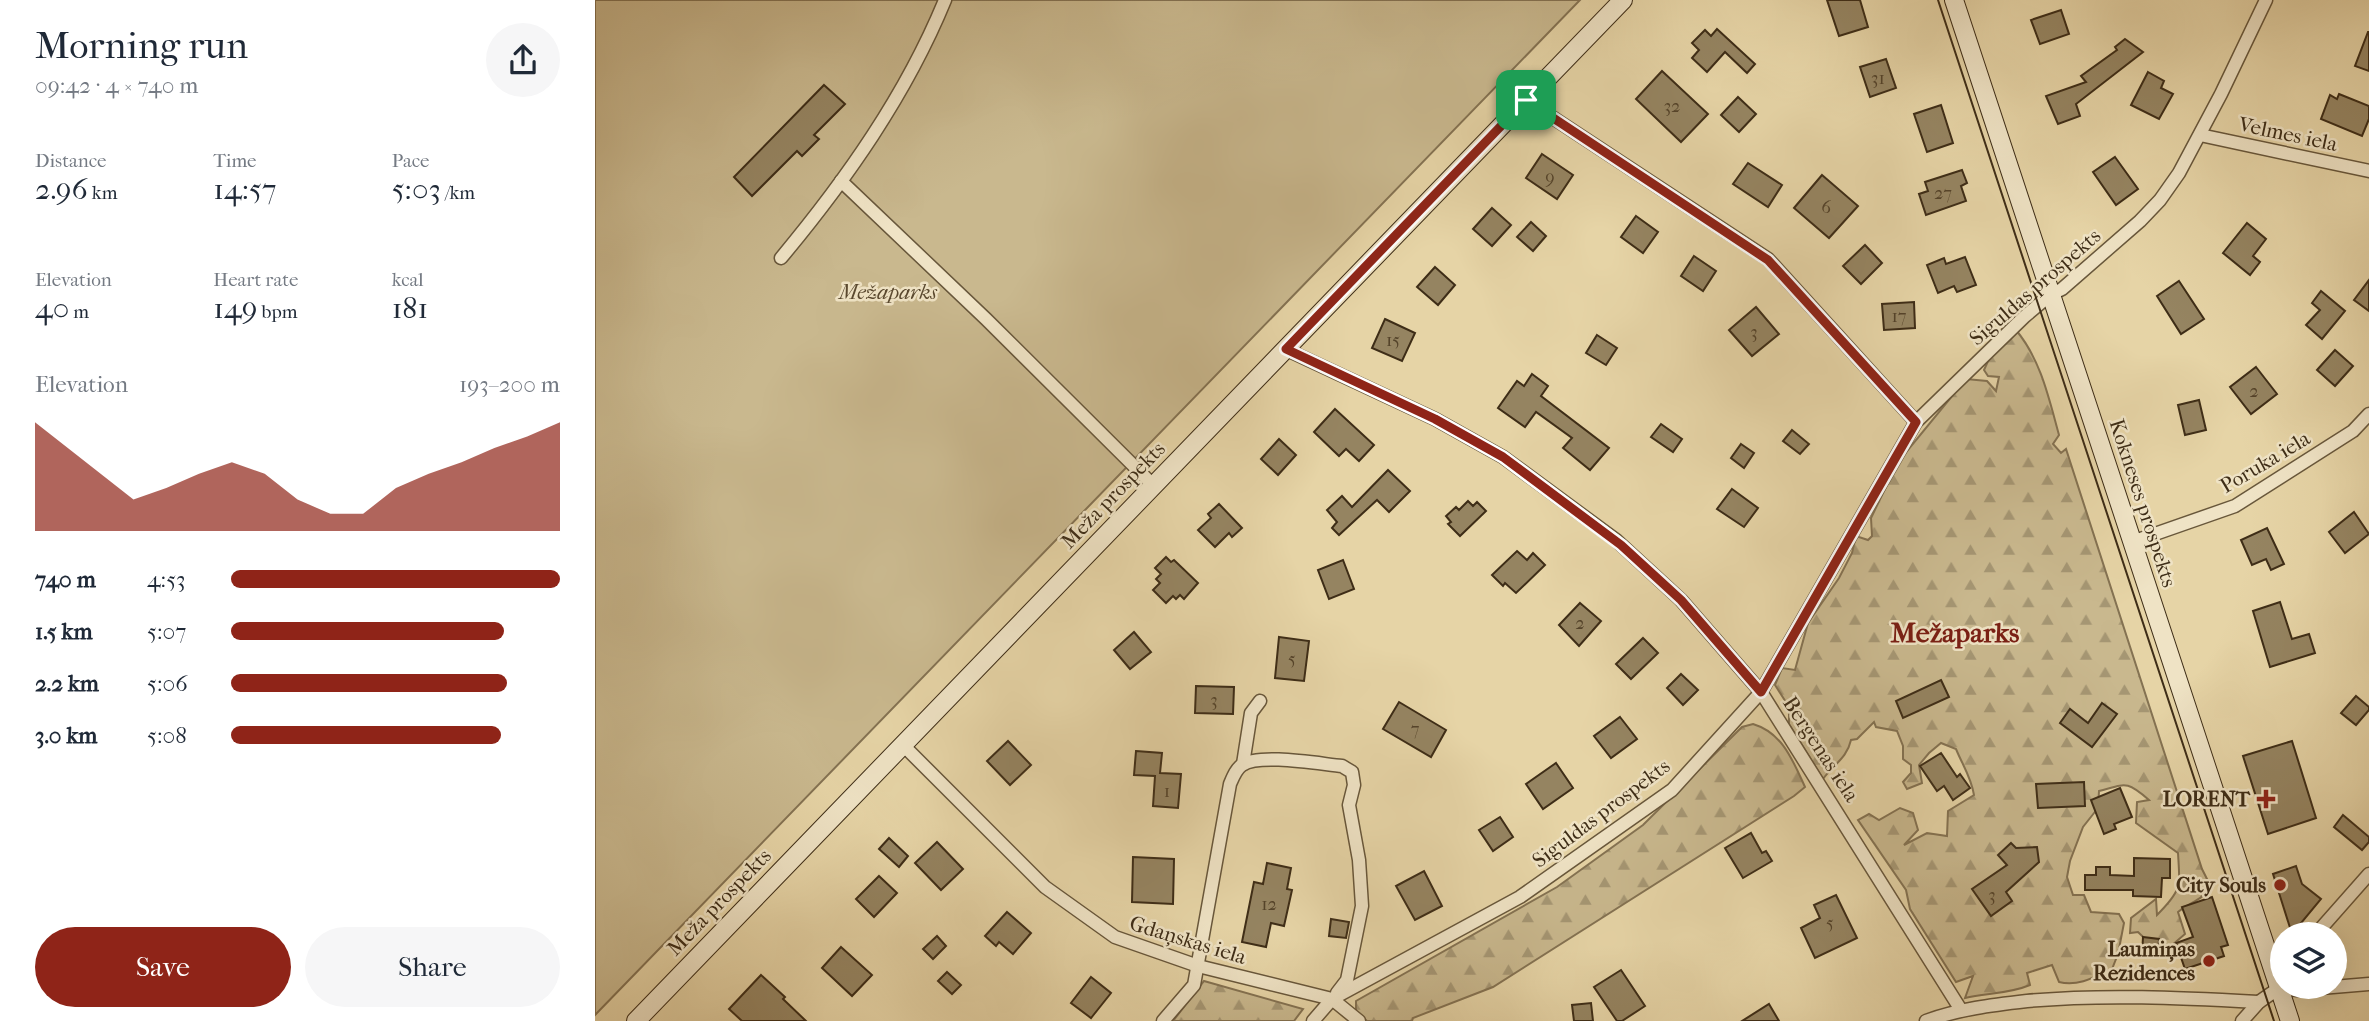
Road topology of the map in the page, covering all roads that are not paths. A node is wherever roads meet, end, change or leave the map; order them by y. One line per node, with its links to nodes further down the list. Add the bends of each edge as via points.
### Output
1 (945, 0): 8 (street, via 911,73)
2 (1623, 0): 5 (street, Meža prospekts)
3 (1954, 0): 10 (street, Kokneses prospekts)
4 (2266, 0): 6 (street, Siguldas prospekts)
5 (1526, 100): 11 (street, Meža prospekts); 13 (street, via 1768,260)
6 (2200, 135): 7 (street, Velmes iela); 10 (street, Siguldas prospekts, via 2154,207)
7 (2369, 171)
8 (841, 181): 9 (street); 14 (street)
9 (781, 258)
10 (2050, 295): 13 (street, Siguldas prospekts); 15 (street, Kokneses prospekts)
11 (1286, 349): 14 (street, Meža prospekts); 16 (street, Bergenas iela, via 1435,419 1503,457 1621,545 1681,600)
12 (2369, 414): 15 (street, Poruka iela, via 2353,431 2235,506)
13 (1916, 422): 16 (street, Siguldas prospekts)
14 (1154, 486): 18 (street, Meža prospekts)
15 (2132, 542): 22 (street, Kokneses prospekts)
16 (1761, 692): 27 (street, Siguldas prospekts, via 1672,790 1520,897); 30 (street, Bergenas iela)
17 (1260, 701): 19 (street, via 1251,713)
18 (903, 745): 23 (street, Gdaņskas iela, via 1045,887 1115,937); 31 (street, Meža prospekts)
19 (1243, 764): 23 (street, via 1230,784); 27 (street, via 1273,760 1342,766 1352,772 1349,805 1362,906 1347,980)
20 (2369, 874): 21 (street)
21 (2327, 922)
22 (2270, 954)
23 (1198, 966): 27 (street, Gdaņskas iela); 32 (street, via 1194,985)
24 (2369, 984): 25 (street)
25 (2347, 986)
26 (2270, 993): 29 (street)
27 (1332, 999): 33 (street, Siguldas prospekts); 34 (street, Gdaņskas iela)
28 (2284, 999): 37 (street, Kokneses prospekts)
29 (2259, 1002): 30 (street, via 2105,996); 36 (street)
30 (1961, 1010): 35 (street)
31 (636, 1021)
32 (1163, 1021)
33 (1313, 1021)
34 (1359, 1021)
35 (1926, 1021)
36 (2242, 1021)
37 (2290, 1021)

